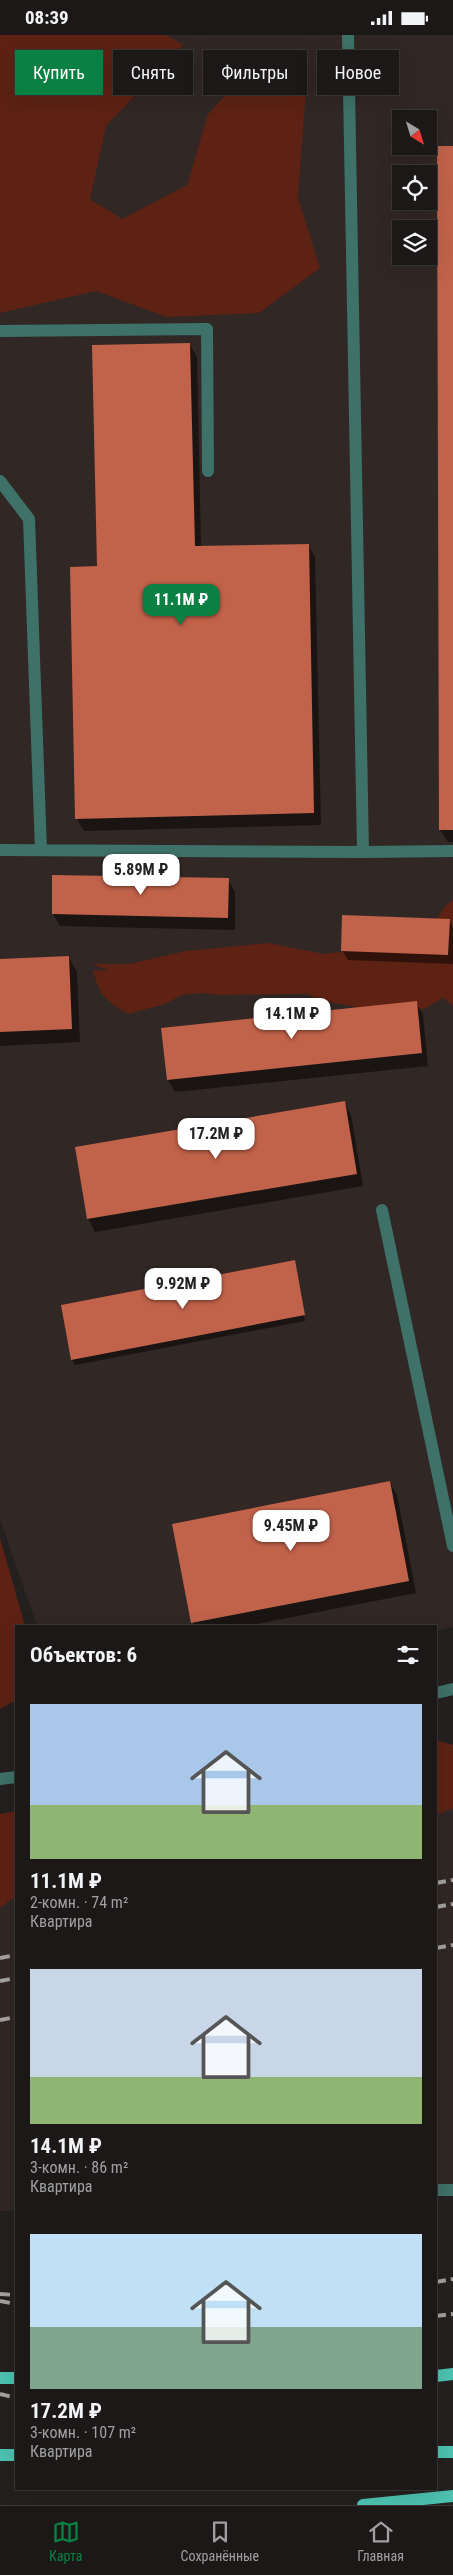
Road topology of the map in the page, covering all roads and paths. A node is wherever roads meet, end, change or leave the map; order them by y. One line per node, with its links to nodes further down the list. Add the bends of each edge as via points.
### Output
1 (348, 35): 8 (street)
2 (0, 331): 3 (street, via 207,329)
3 (208, 471)
4 (0, 481): 6 (street, via 29,519)
5 (0, 850): 6 (street)
6 (41, 850): 8 (street)
7 (453, 851): 8 (street)
8 (363, 852)
9 (382, 1210): 10 (street)
10 (453, 1546)
11 (453, 1689): 12 (street)
12 (437, 1693)
13 (15, 1777): 14 (street)
14 (0, 1779)
15 (437, 2190): 16 (street)
16 (453, 2190)
17 (453, 2375): 18 (main road)
18 (437, 2376)
19 (0, 2378): 20 (main road)
20 (15, 2378)
21 (453, 2452): 22 (main road)
22 (437, 2453)
23 (0, 2455): 24 (main road)
24 (15, 2455)
25 (453, 2496): 26 (main road)
26 (363, 2505)

